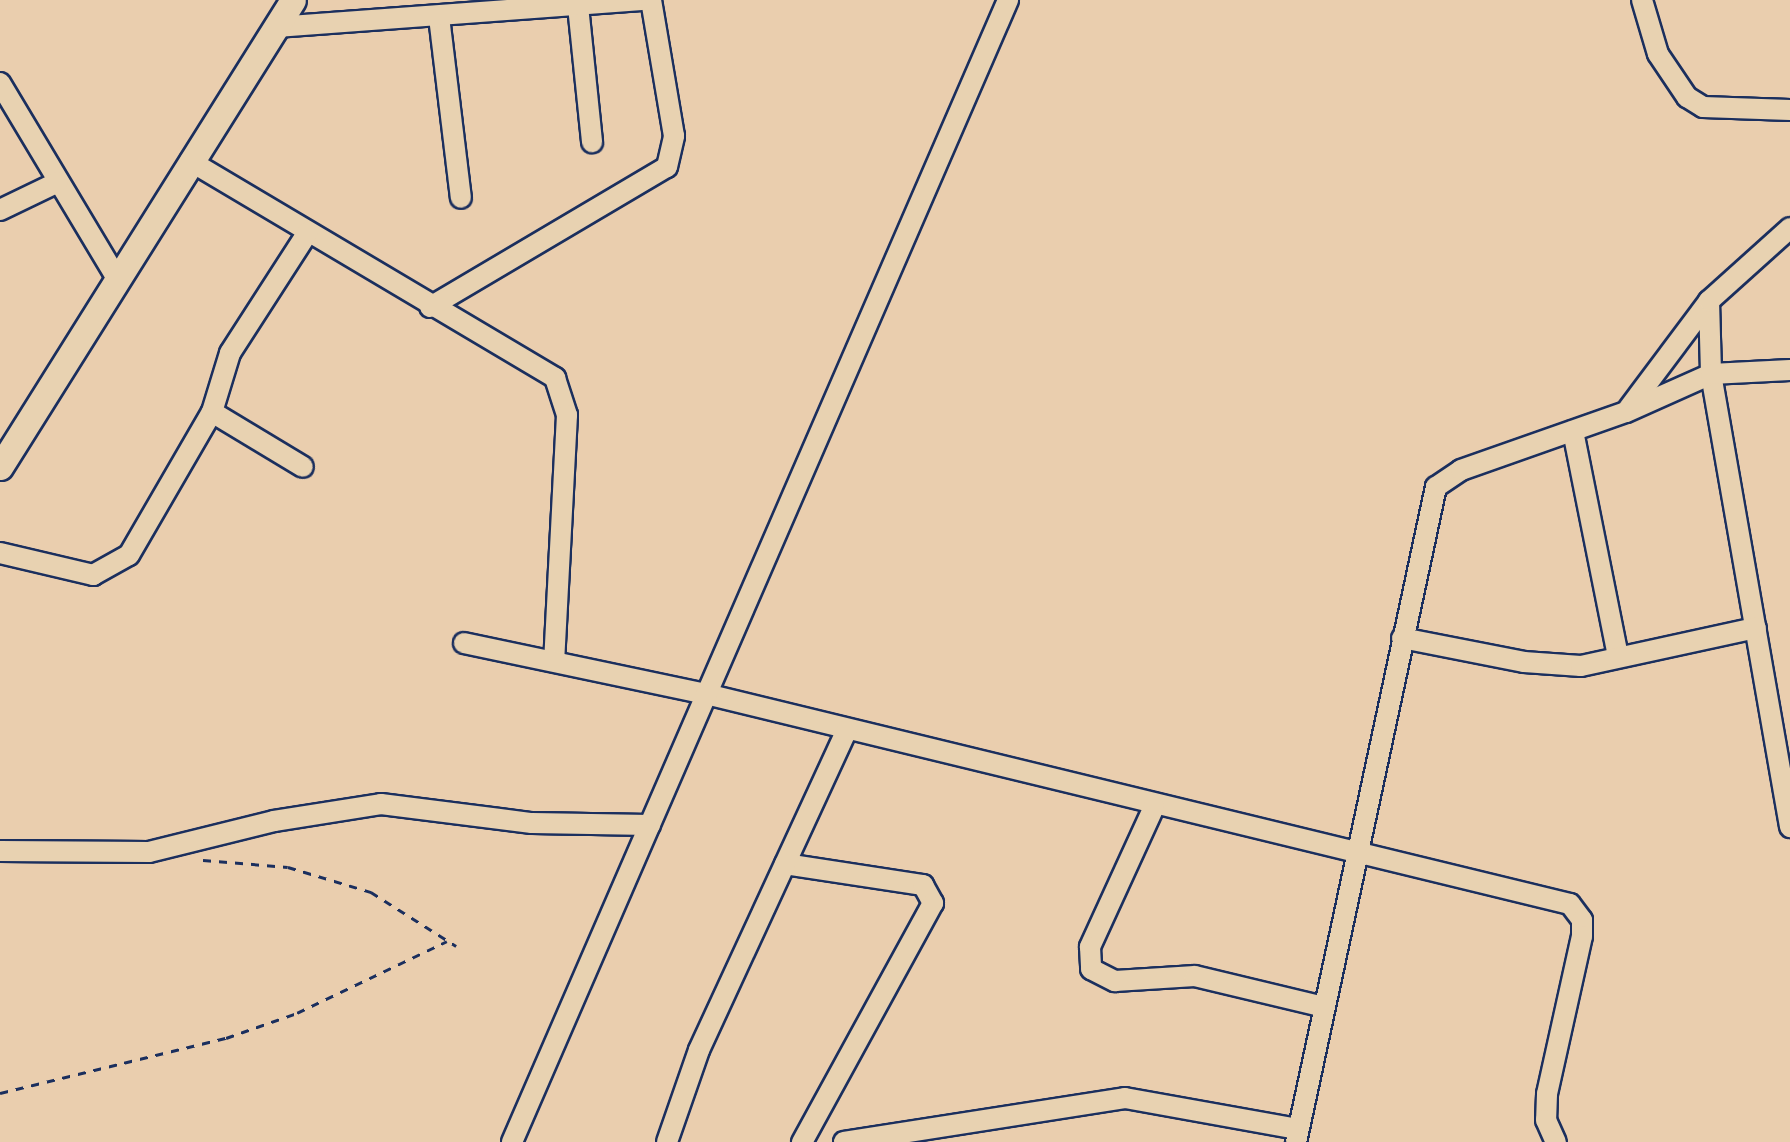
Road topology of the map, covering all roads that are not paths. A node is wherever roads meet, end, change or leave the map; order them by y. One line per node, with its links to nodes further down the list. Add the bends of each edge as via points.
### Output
1 (292, 0): 9 (street)
2 (642, 0): 6 (street)
3 (651, 0): 21 (street, via 674,136 668,167)
4 (1008, 0): 35 (street)
5 (1642, 0): 11 (street, via 1658,54 1687,97 1703,107)
6 (608, 2): 7 (street)
7 (578, 6): 8 (street); 12 (street)
8 (440, 16): 9 (street); 15 (street)
9 (276, 27): 13 (street)
10 (0, 84): 14 (street)
11 (1790, 110)
12 (592, 142)
13 (190, 161): 18 (street); 19 (street)
14 (58, 182): 16 (street); 19 (street)
15 (461, 198)
16 (0, 210)
17 (1790, 228): 20 (street)
18 (308, 232): 21 (street); 24 (street, via 230,353)
19 (116, 277): 27 (street)
20 (1710, 301): 23 (street); 25 (street)
21 (430, 306): 34 (street, via 539,366 564,392)
22 (1790, 370): 23 (street)
23 (1712, 374): 25 (street); 30 (street)
24 (212, 412): 28 (street); 29 (street, via 129,555 112,567 94,575)
25 (1626, 412): 26 (street)
26 (1573, 431): 31 (street, via 1460,470 1436,486); 33 (street)
27 (0, 467)
28 (302, 467)
29 (0, 553)
30 (1756, 628): 33 (street); 38 (street)
31 (1402, 638): 33 (street, via 1552,666); 43 (street)
32 (464, 643): 34 (street)
33 (1618, 657)
34 (554, 662): 35 (street)
35 (706, 694): 36 (street); 40 (street)
36 (847, 730): 39 (street); 44 (street)
37 (1790, 748): 38 (street)
38 (1780, 780): 41 (street)
39 (1154, 807): 43 (street); 45 (street, via 1090,946 1091,969 1115,981 1195,976)
40 (650, 825): 42 (street, via 532,822 380,804 274,820 149,852); 47 (street)
41 (1790, 827)
42 (0, 851)
43 (1358, 852): 45 (street); 51 (street, via 1552,896 1578,911 1582,936 1548,1094 1546,1120)
44 (785, 864): 48 (street, via 699,1050); 49 (street, via 923,885 933,903)
45 (1324, 1008): 46 (street)
46 (1297, 1135): 50 (street, via 1124,1098)
47 (512, 1142)
48 (667, 1142)
49 (802, 1142)
50 (844, 1142)
51 (1556, 1142)

